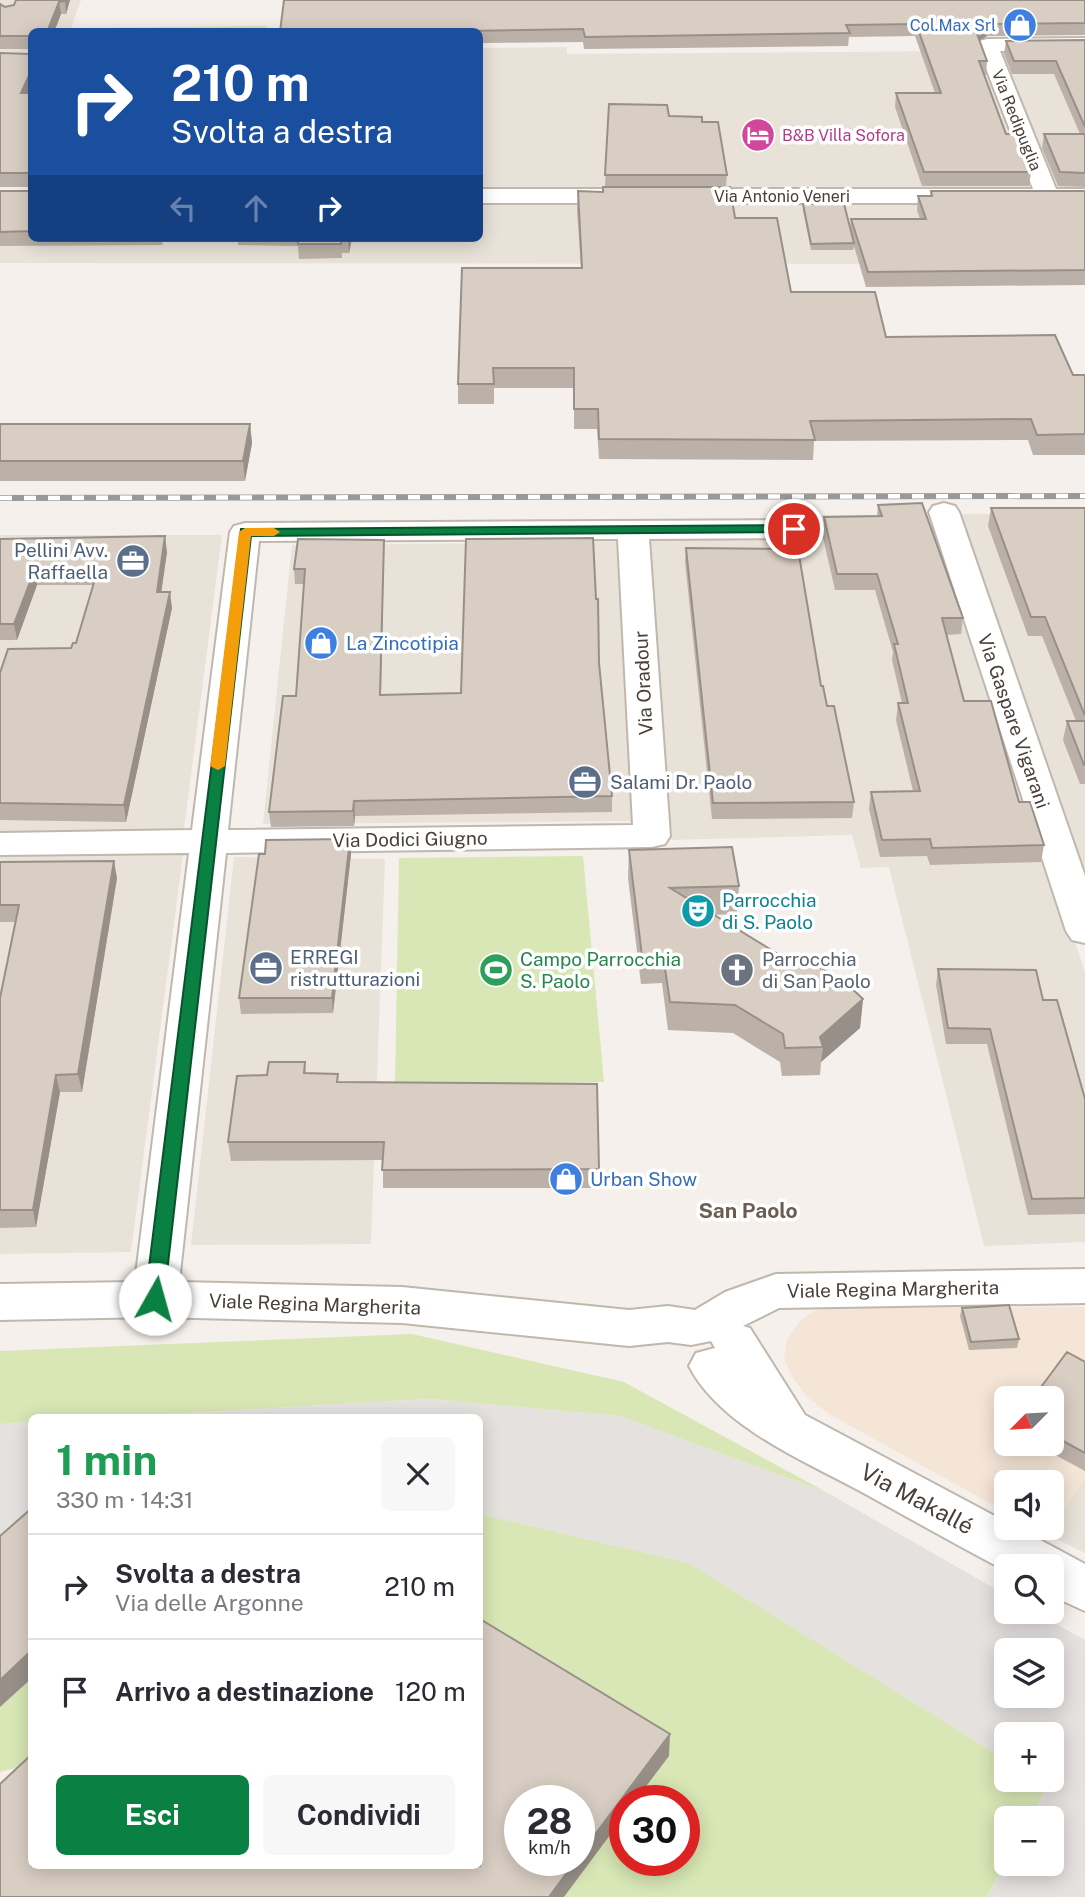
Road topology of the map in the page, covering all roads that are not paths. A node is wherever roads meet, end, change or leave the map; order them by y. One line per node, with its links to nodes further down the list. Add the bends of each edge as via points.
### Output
1 (1085, 44): 2 (street, Via Redipuglia, via 986,45)
2 (1047, 195): 3 (street, Via Antonio Veneri); 4 (street, Via Antonio Veneri)
3 (483, 196)
4 (1085, 196)
5 (944, 512): 11 (street, Via Gaspare Vigarani)
6 (794, 529): 7 (street)
7 (634, 530): 8 (street, Via Oradour); 9 (street, via 245,532)
8 (652, 836): 9 (street, Via Dodici Giugno)
9 (209, 841): 10 (street, Via Dodici Giugno); 13 (street)
10 (0, 844)
11 (1085, 931)
12 (1085, 1286): 15 (street, Viale Regina Margherita, via 776,1291 741,1304)
13 (155, 1299): 14 (street, Viale Regina Margherita); 15 (street, Viale Regina Margherita, via 402,1305 629,1328 655,1343)
14 (0, 1302)
15 (706, 1342): 16 (street, Via Makallé, via 738,1395 791,1431)
16 (1021, 1554)
17 (1064, 1578): 18 (street)
18 (1085, 1589)

